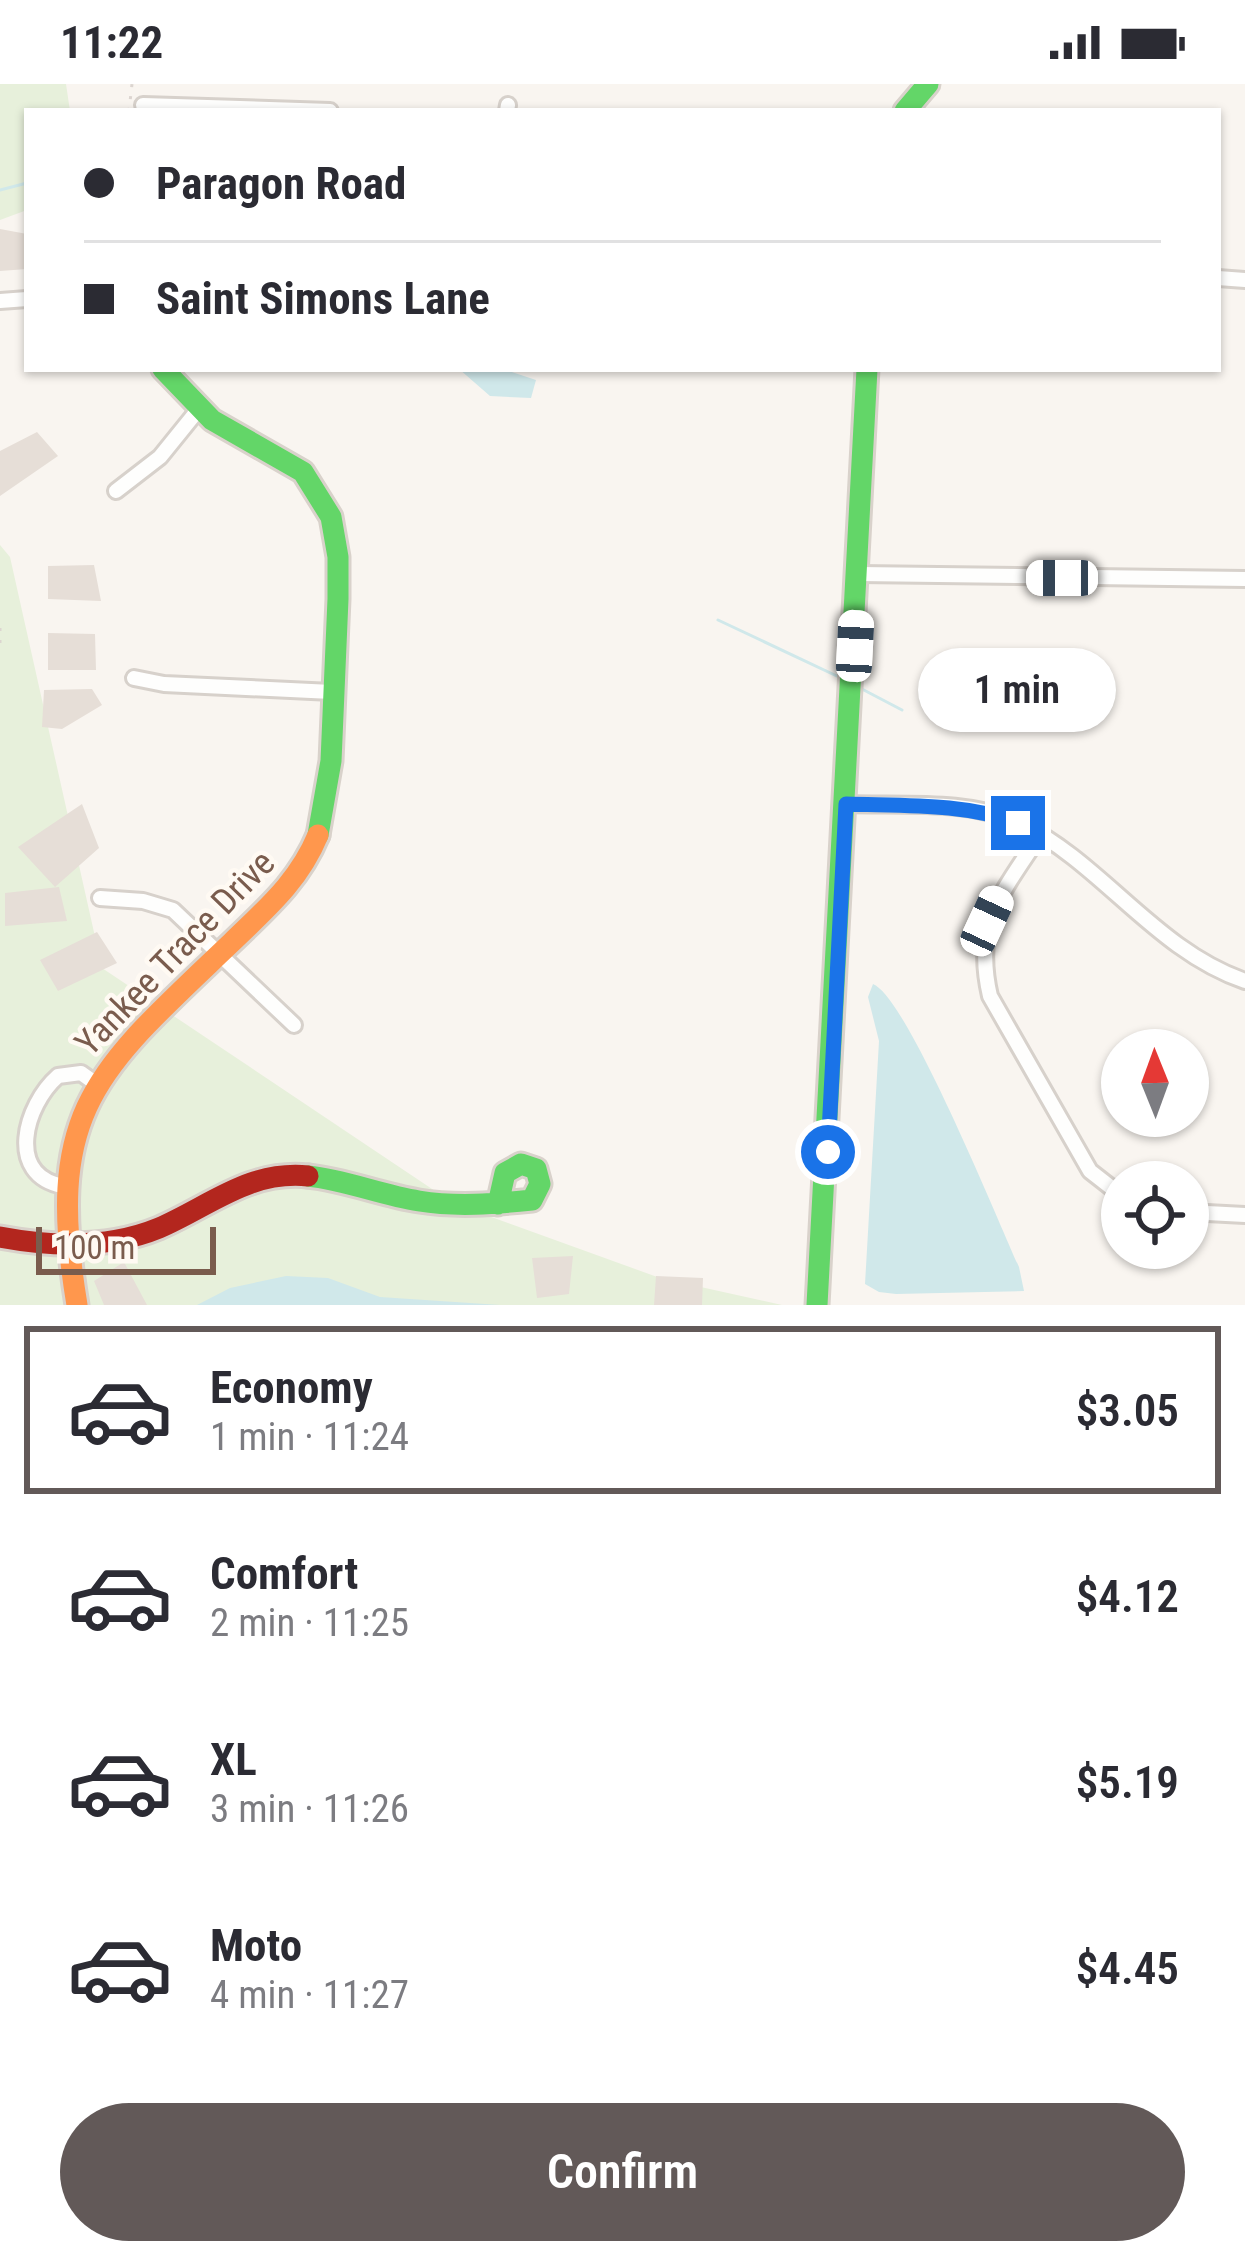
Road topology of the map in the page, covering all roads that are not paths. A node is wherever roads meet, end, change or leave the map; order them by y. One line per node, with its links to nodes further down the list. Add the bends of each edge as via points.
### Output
1 (928, 84): 2 (street)
2 (908, 108)
3 (166, 372): 5 (street, Yankee Trace Drive)
4 (867, 372): 7 (street)
5 (198, 410): 6 (street, via 160,457); 10 (street, Yankee Trace Drive, via 290,460 323,497 338,546)
6 (116, 491)
7 (859, 574): 8 (street); 11 (street)
8 (1245, 579)
9 (134, 678): 10 (street)
10 (332, 692): 14 (street, Yankee Trace Drive, via 326,806 309,857)
11 (846, 804): 12 (street, via 990,812); 26 (street)
12 (1040, 835): 15 (street, via 1183,952); 18 (street, via 987,921 984,971 990,996)
13 (100, 898): 14 (street, via 173,910)
14 (221, 953): 16 (street); 17 (street, Yankee Trace Drive)
15 (1245, 981)
16 (295, 1024)
17 (95, 1083): 19 (street, Yankee Trace Drive, via 72,1135); 19 (street, via 81,1073 58,1076 31,1123 30,1168)
18 (1101, 1180)
19 (63, 1186): 24 (street, Yankee Trace Drive)
20 (498, 1204): 24 (street, via 407,1199 305,1173 259,1178 154,1230)
21 (1209, 1212): 22 (street)
22 (1245, 1215)
23 (0, 1237): 24 (street)
24 (69, 1246): 25 (street, Yankee Trace Drive)
25 (77, 1305)
26 (818, 1305)

